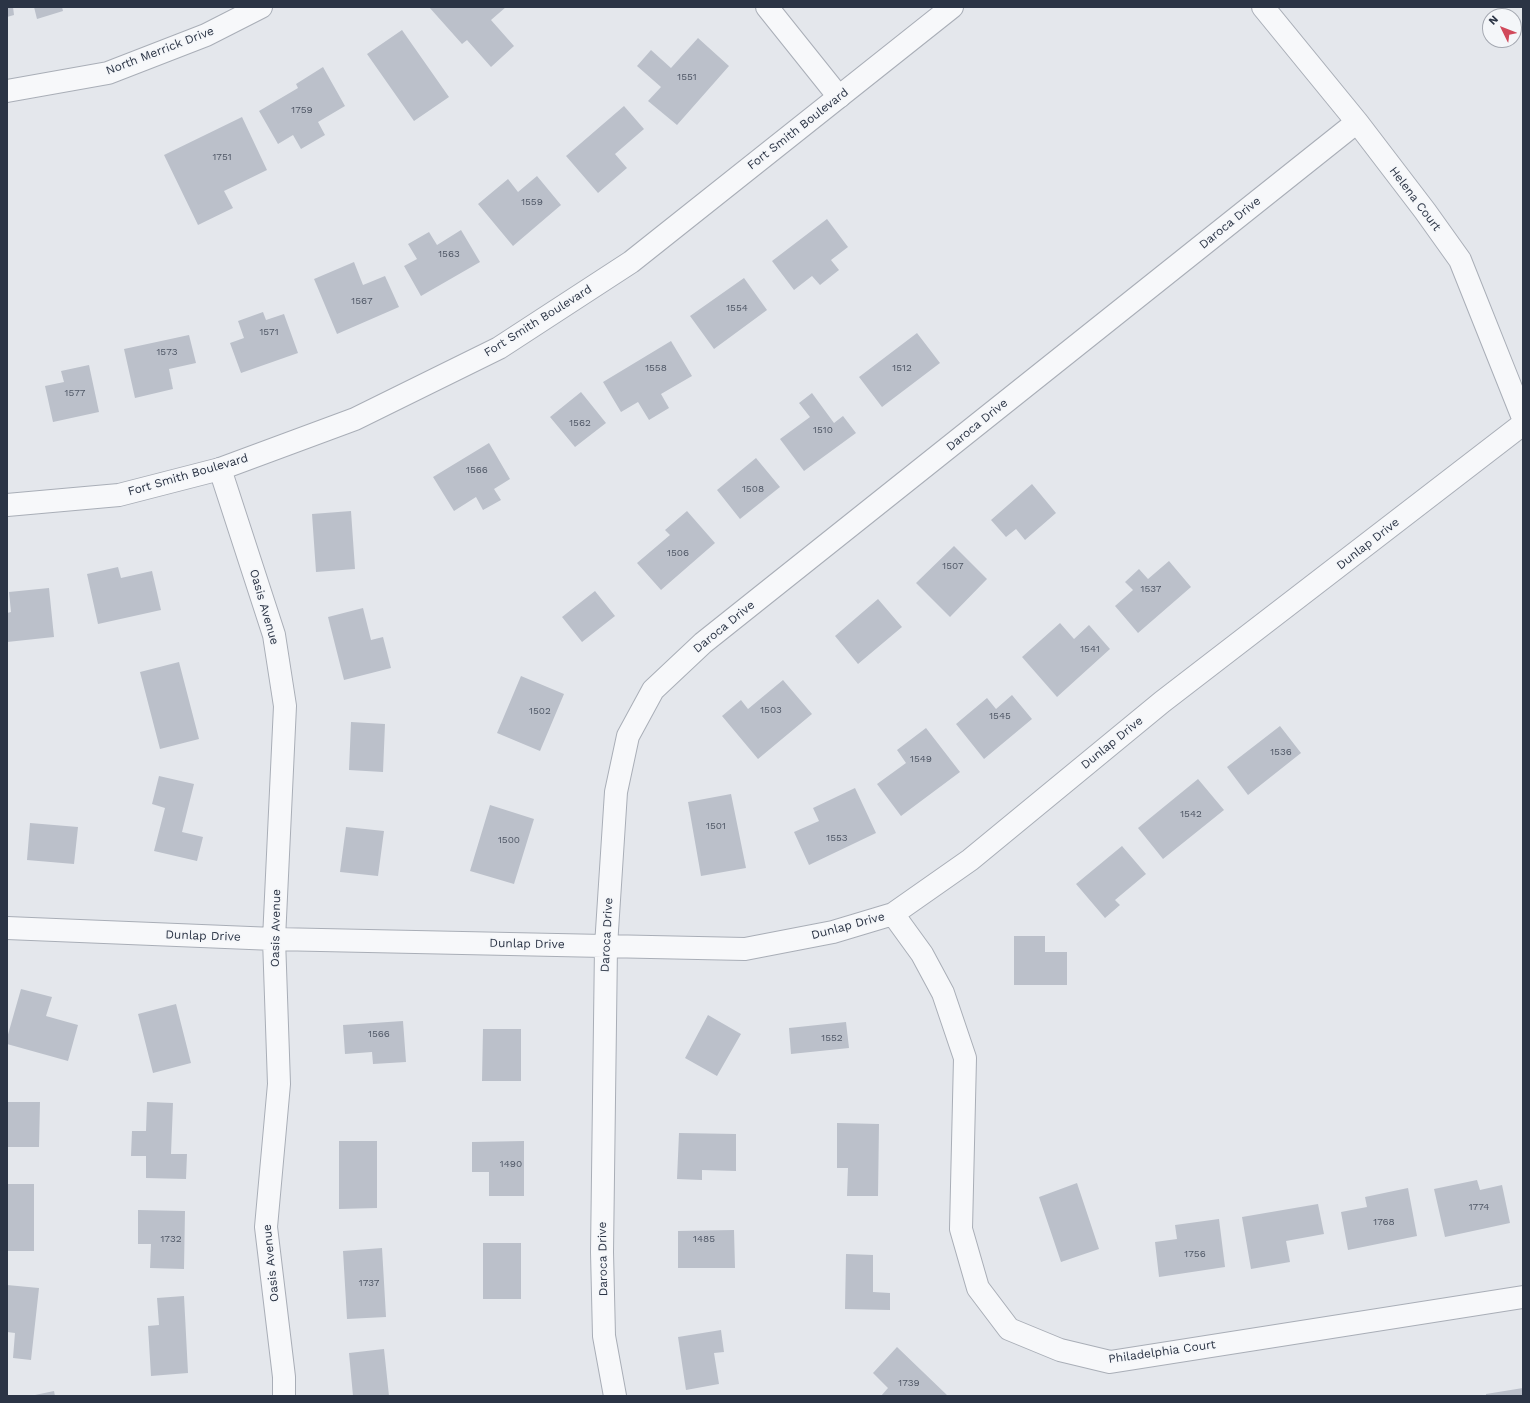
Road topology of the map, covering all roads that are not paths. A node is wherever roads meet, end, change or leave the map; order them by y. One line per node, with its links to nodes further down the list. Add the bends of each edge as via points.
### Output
1 (261, 7): 5 (street, North Merrick Drive, via 206,35 108,73)
2 (767, 7): 6 (street)
3 (952, 7): 6 (street, Fort Smith Boulevard)
4 (1263, 7): 7 (street, Helena Court)
5 (7, 91)
6 (838, 97): 10 (street, Fort Smith Boulevard, via 631,262 499,348 354,419)
7 (1357, 122): 8 (street, Helena Court, via 1460,260); 15 (street, Daroca Drive, via 703,643 653,690 628,736 616,792)
8 (1523, 418)
9 (1523, 424): 12 (street, Dunlap Drive, via 1162,702 970,860)
10 (220, 468): 11 (street, Fort Smith Boulevard, via 118,495); 14 (street, Oasis Avenue, via 274,636 285,706)
11 (7, 505)
12 (893, 914): 15 (street, Dunlap Drive, via 833,932 745,949); 16 (street, Philadelphia Court, via 922,954 943,993 965,1058 961,1229 978,1288 1009,1328 1060,1350 1110,1362)
13 (7, 928): 14 (street, Dunlap Drive)
14 (274, 939): 15 (street, Dunlap Drive); 17 (street, Oasis Avenue, via 279,1084 266,1227 284,1377)
15 (606, 946): 18 (street, Daroca Drive, via 602,1252 604,1336)
16 (1523, 1297)
17 (284, 1396)
18 (615, 1396)

